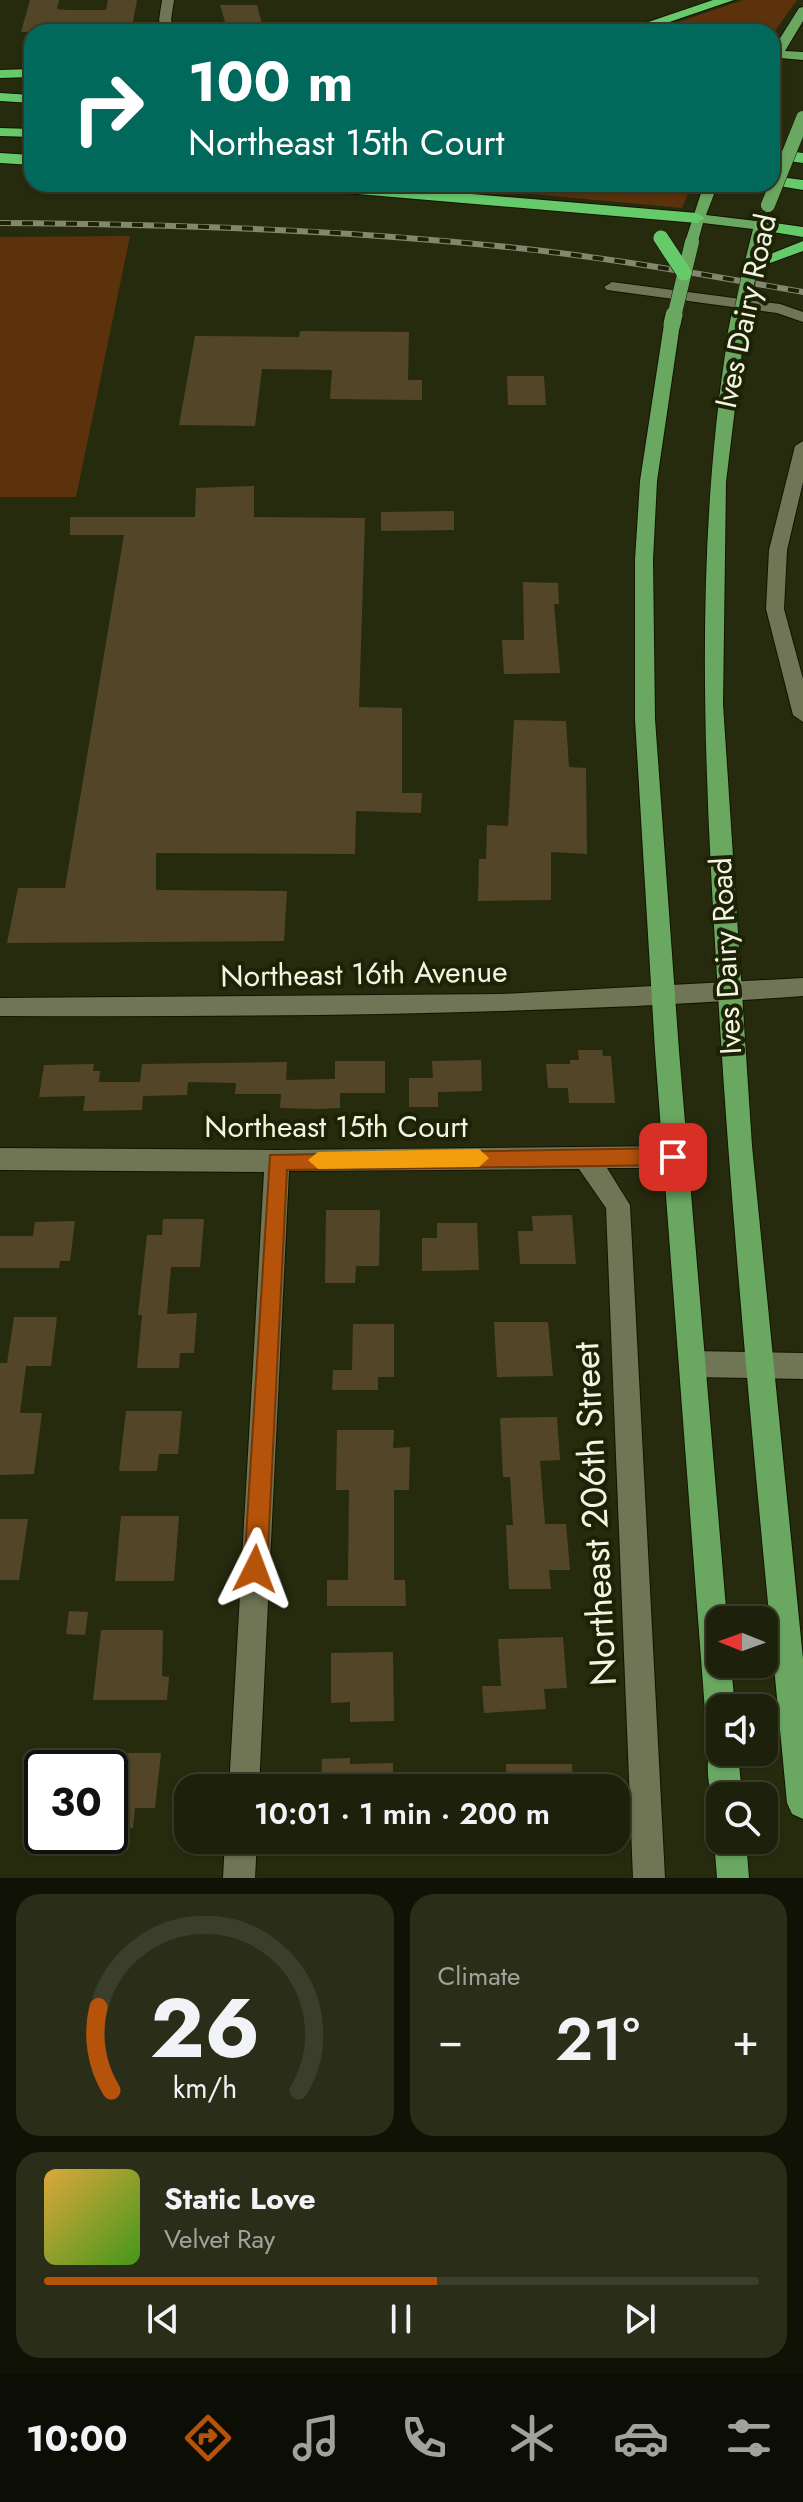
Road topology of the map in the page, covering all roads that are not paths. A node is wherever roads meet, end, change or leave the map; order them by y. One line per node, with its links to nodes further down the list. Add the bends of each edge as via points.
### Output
1 (168, 0): 4 (street)
2 (727, 0): 5 (highway)
3 (803, 11): 6 (main road)
4 (166, 24)
5 (651, 24)
6 (780, 46)
7 (803, 56): 8 (main road)
8 (780, 57)
9 (24, 73): 10 (highway)
10 (0, 74)
11 (0, 97): 12 (highway)
12 (24, 98)
13 (0, 107): 14 (highway)
14 (24, 108)
15 (803, 118): 28 (main road, Ives Dairy Road, bridge)
16 (0, 122): 17 (highway)
17 (24, 122)
18 (0, 132): 19 (highway)
19 (24, 133)
20 (780, 145): 21 (highway)
21 (803, 148)
22 (780, 155): 24 (highway)
23 (0, 158): 25 (highway)
24 (803, 158)
25 (24, 160)
26 (780, 170): 27 (highway)
27 (803, 173)
28 (780, 175)
29 (780, 182): 30 (highway)
30 (803, 185)
31 (386, 192): 34 (highway)
32 (708, 192): 35 (main road)
33 (773, 192): 36 (main road, Ives Dairy Road, bridge)
34 (604, 212): 35 (highway); 40 (highway, bridge, via 661,238)
35 (697, 218): 36 (main road); 40 (main road, bridge)
36 (761, 226): 37 (highway); 39 (main road, Ives Dairy Road)
37 (803, 232)
38 (796, 249): 39 (highway)
39 (752, 259): 47 (main road, Ives Dairy Road, bridge, via 719,459 711,581 713,720)
40 (684, 273): 48 (main road, bridge, via 654,418 644,531 643,714)
41 (612, 287): 42 (street, via 780,309)
42 (803, 317)
43 (803, 446): 44 (street, via 778,550 775,609)
44 (798, 682): 45 (street)
45 (803, 715)
46 (803, 987): 47 (street, Northeast 16th Avenue)
47 (729, 994): 48 (street, Northeast 16th Avenue); 55 (main road, Ives Dairy Road, via 738,1155)
48 (663, 995): 49 (street, Northeast 16th Avenue, via 319,1008); 51 (main road)
49 (0, 1007)
50 (585, 1157): 51 (street, Northeast 15th Court); 53 (street, Northeast 15th Court); 63 (street, Northeast 206th Street, via 618,1205)
51 (673, 1157): 54 (main road)
52 (0, 1159): 53 (street, Northeast 15th Court)
53 (277, 1161): 58 (street)
54 (692, 1364): 55 (street); 57 (main road)
55 (759, 1365): 56 (street); 59 (main road, Ives Dairy Road)
56 (803, 1366)
57 (719, 1694)
58 (245, 1774)
59 (803, 1803)
60 (240, 1854): 62 (street)
61 (731, 1854): 64 (main road)
62 (239, 1878)
63 (649, 1878)
64 (733, 1878)

